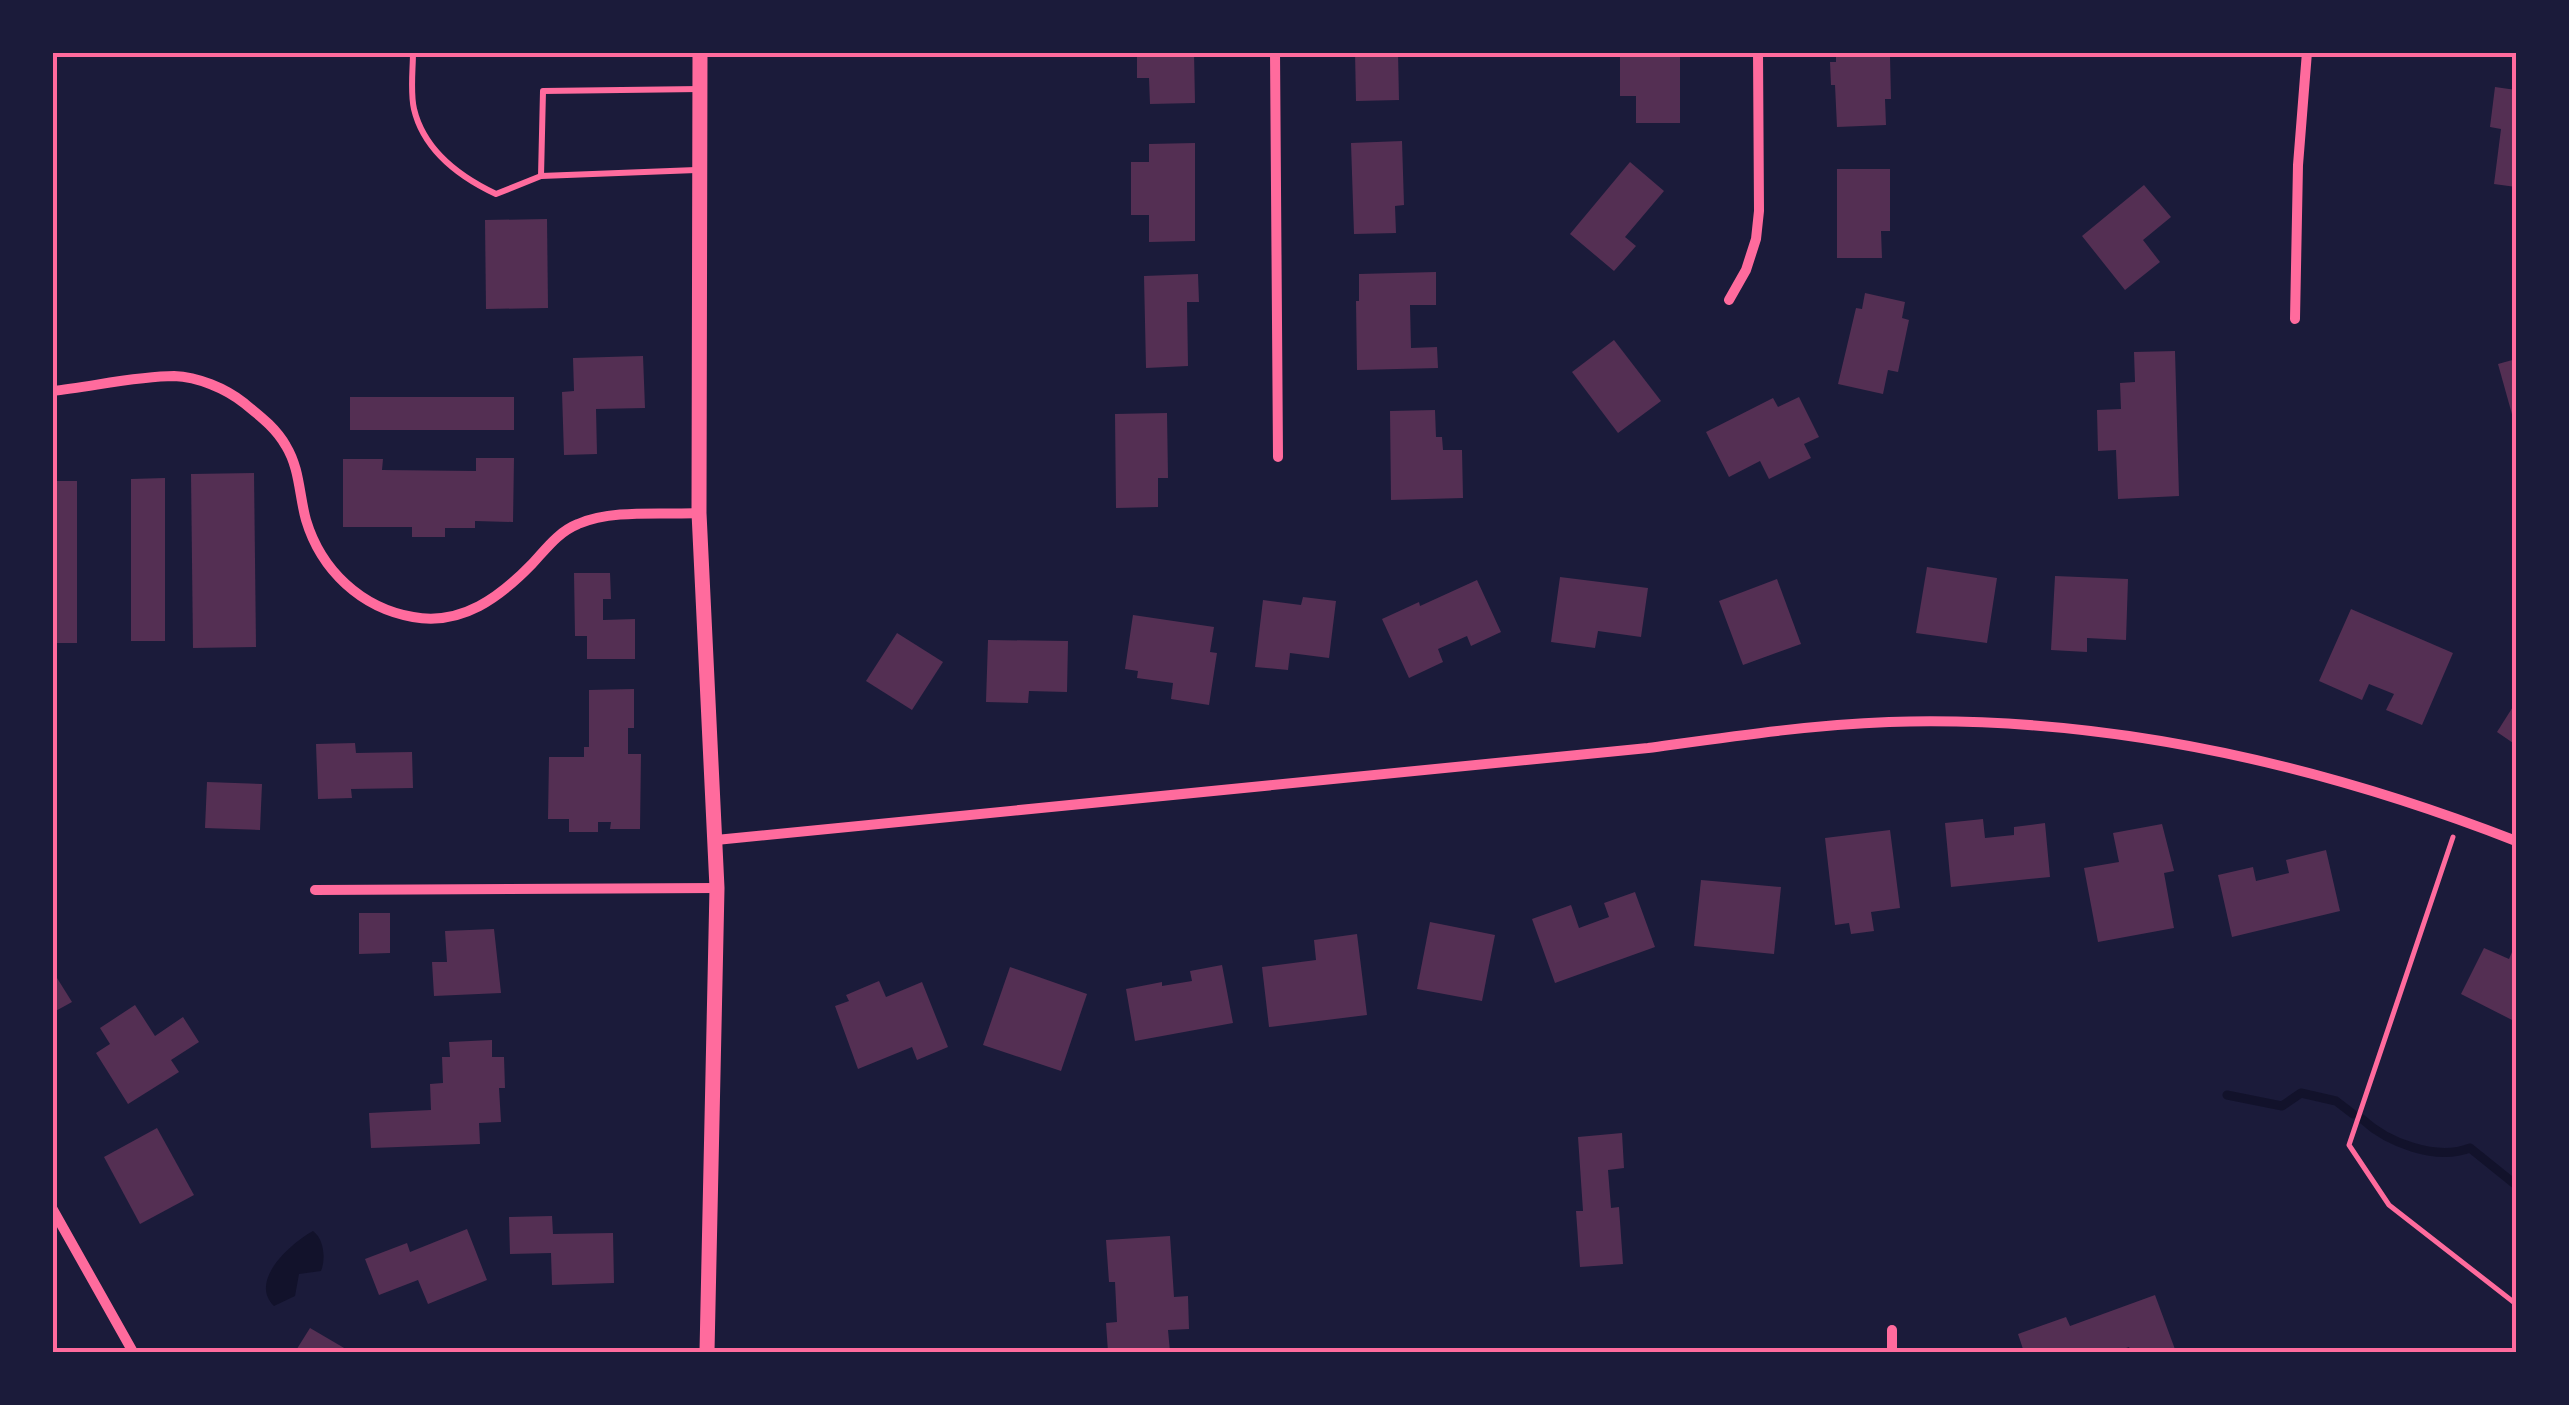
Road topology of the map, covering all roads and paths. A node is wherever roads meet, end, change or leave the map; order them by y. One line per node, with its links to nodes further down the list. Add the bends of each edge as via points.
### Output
1 (412, 52): 8 (lane, via 414,110 435,152 496,194)
2 (700, 52): 6 (street)
3 (1275, 52): 12 (street)
4 (1758, 52): 9 (street, via 1758,225 1746,270)
5 (2307, 52): 10 (street)
6 (702, 89): 7 (street); 8 (lane, via 542,91)
7 (700, 170): 8 (lane); 13 (street)
8 (541, 176)
9 (1728, 300)
10 (2295, 320)
11 (52, 391): 13 (street, via 174,376 234,395 287,448 317,548 336,577 389,612 418,618 447,618 497,598 577,524 604,516)
12 (1278, 458)
13 (699, 514): 15 (street)
14 (2459, 820): 15 (street, via 2314,772 2215,749 2024,724 1891,722); 16 (street); 20 (path, via 2349,1146 2389,1205)
15 (716, 840): 17 (street)
16 (2516, 841)
17 (717, 888): 18 (street); 23 (street)
18 (315, 890)
19 (52, 1208): 22 (street)
20 (2516, 1304)
21 (1892, 1330): 24 (street)
22 (133, 1352)
23 (707, 1352)
24 (1892, 1352)

